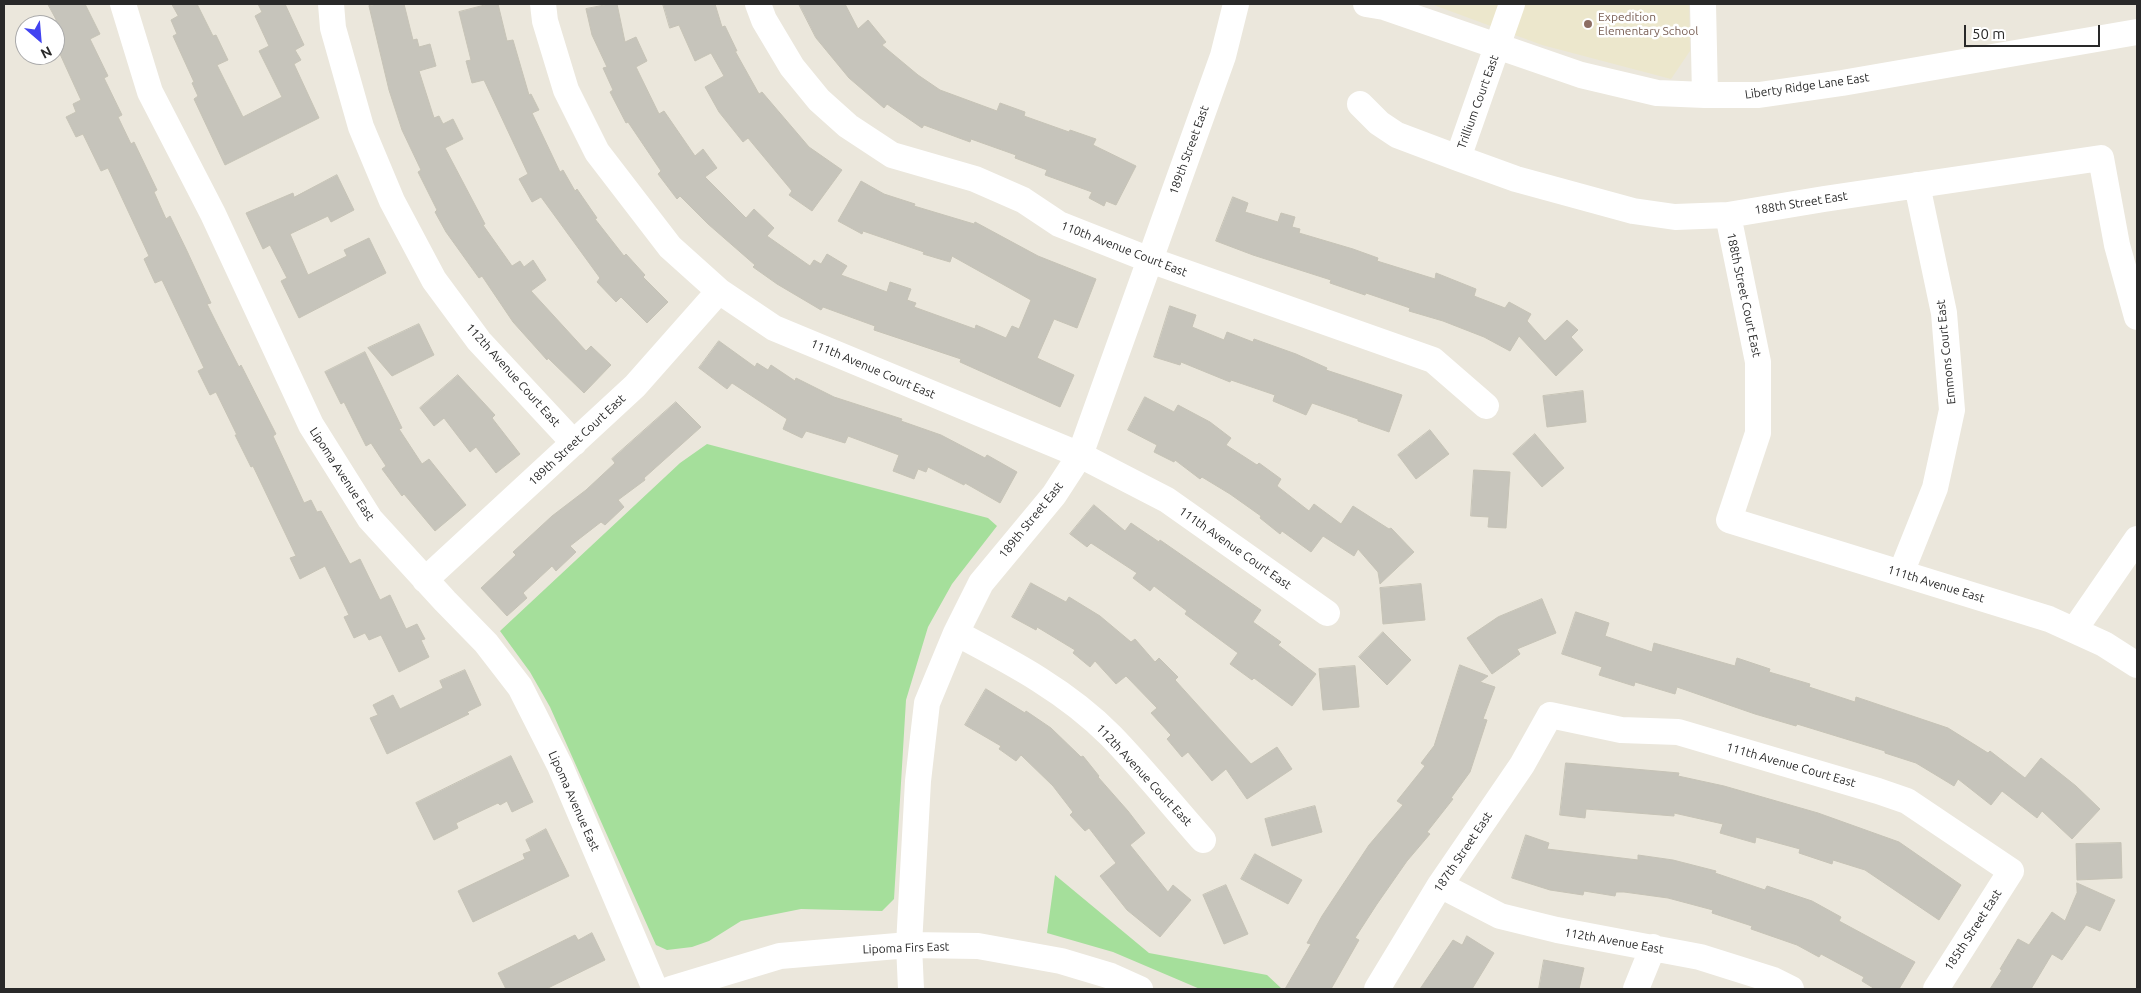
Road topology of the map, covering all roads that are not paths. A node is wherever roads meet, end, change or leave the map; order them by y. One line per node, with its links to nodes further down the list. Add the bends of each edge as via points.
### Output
1 (123, 4): 25 (street, Lipoma Avenue East, via 150,92 213,214 311,425 370,519)
2 (331, 4): 20 (street, 112th Avenue Court East, via 333,28 361,127 392,201 434,280 479,341)
3 (543, 4): 17 (street, 111th Avenue Court East, via 566,90 597,152 670,247)
4 (758, 4): 16 (street, 110th Avenue Court East, via 792,67 819,100 848,126 892,155 975,179 1023,200 1059,224)
5 (1236, 4): 16 (street, 189th Street East, via 1223,56)
6 (1366, 4): 10 (street, Liberty Ridge Lane East, via 1384,7)
7 (1512, 4): 10 (street, Trillium Court East)
8 (1703, 4): 11 (street)
9 (2137, 32): 11 (street, Liberty Ridge Lane East, via 1759,95)
10 (1499, 46): 11 (street, Liberty Ridge Lane East, via 1590,77 1657,93); 13 (street, Trillium Court East)
11 (1705, 95)
12 (1360, 104): 13 (street, 188th Street East, via 1397,135)
13 (1458, 158): 15 (street, 188th Street East, via 1516,179 1633,211 1675,217)
14 (1917, 185): 15 (street, 188th Street East); 18 (street, 188th Street East, via 2101,158 2117,245); 24 (street, Emmons Court East, via 1944,313 1952,410 1935,488)
15 (1728, 215): 22 (street, 188th Street Court East, via 1758,362 1758,433)
16 (1150, 260): 19 (street, 110th Avenue Court East, via 1433,360); 21 (street, 189th Street East)
17 (719, 291): 20 (street, 189th Street Court East, via 635,386); 21 (street, 111th Avenue Court East, via 774,328)
18 (2137, 317)
19 (1486, 406)
20 (574, 443): 25 (street, 189th Street Court East)
21 (1080, 455): 26 (street, 111th Avenue Court East, via 1167,500); 28 (street, 189th Street East, via 1054,495 981,583)
22 (1729, 520): 24 (street, 111th Avenue East)
23 (2137, 539): 27 (street)
24 (1901, 573): 27 (street, 111th Avenue East)
25 (425, 580): 36 (street, Lipoma Avenue East, via 486,642 520,687 560,766)
26 (1327, 613)
27 (2075, 629): 29 (street, 111th Avenue East)
28 (956, 633): 31 (street, 112th Avenue Court East, via 1018,665 1067,698 1111,736); 34 (street, 189th Street East, via 927,704 918,780)
29 (2137, 664)
30 (1550, 715): 32 (street, 111th Avenue Court East, via 1621,730 1678,732 1878,791 1907,801); 33 (street, 187th Street East, via 1522,765)
31 (1203, 840)
32 (2011, 871): 43 (street, 185th Street East)
33 (1440, 885): 35 (street, 112th Avenue East, via 1500,916); 40 (street, 187th Street East)
34 (909, 945): 37 (street, Lipoma Firs East, via 780,956); 38 (street, 189th Street East); 39 (street, Lipoma Firs East, via 978,946 1061,961 1111,976)
35 (1653, 947): 41 (street); 42 (street, 112th Avenue East, via 1700,957 1774,980)
36 (655, 989)
37 (671, 989)
38 (911, 989)
39 (1140, 989)
40 (1377, 989)
41 (1636, 989)
42 (1791, 989)
43 (1936, 989)

